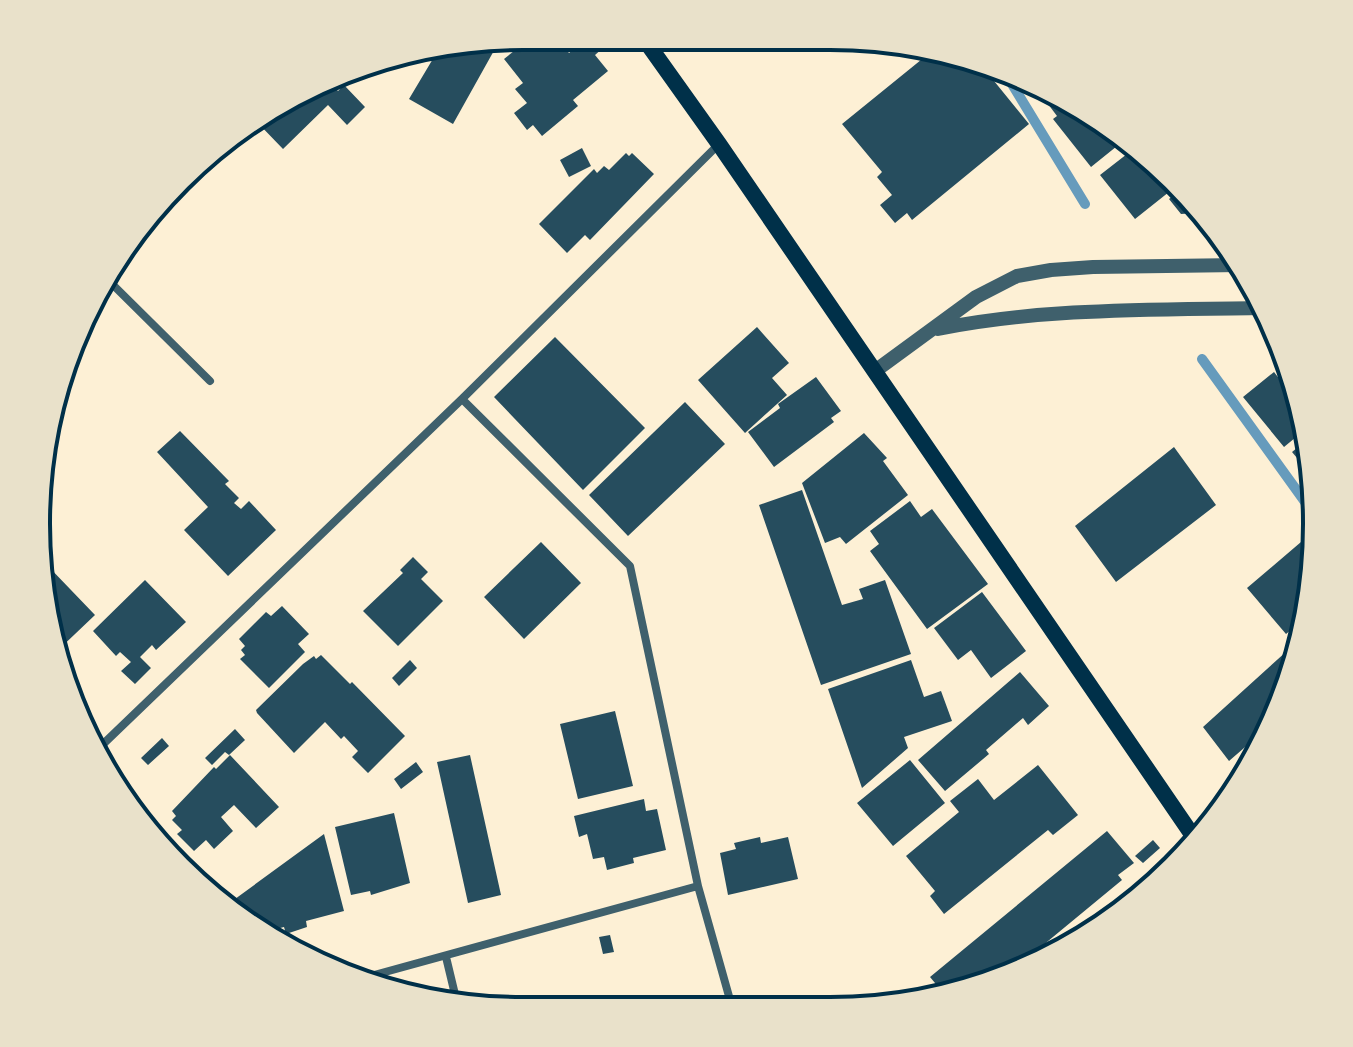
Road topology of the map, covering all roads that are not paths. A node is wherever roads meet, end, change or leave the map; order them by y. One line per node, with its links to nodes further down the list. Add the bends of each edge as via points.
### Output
1 (652, 50): 2 (main road)
2 (719, 144): 7 (main road); 9 (street)
3 (1226, 265): 6 (street, via 1093,267 1017,276 976,297)
4 (114, 286): 8 (street)
5 (1251, 308): 6 (street, via 1032,316)
6 (934, 330): 7 (street)
7 (875, 371): 11 (main road)
8 (210, 381)
9 (462, 399): 10 (street); 12 (street, via 630,566)
10 (104, 743)
11 (1189, 831)
12 (698, 886): 13 (street); 16 (street)
13 (446, 957): 14 (street); 15 (street)
14 (378, 974)
15 (454, 992)
16 (729, 997)

